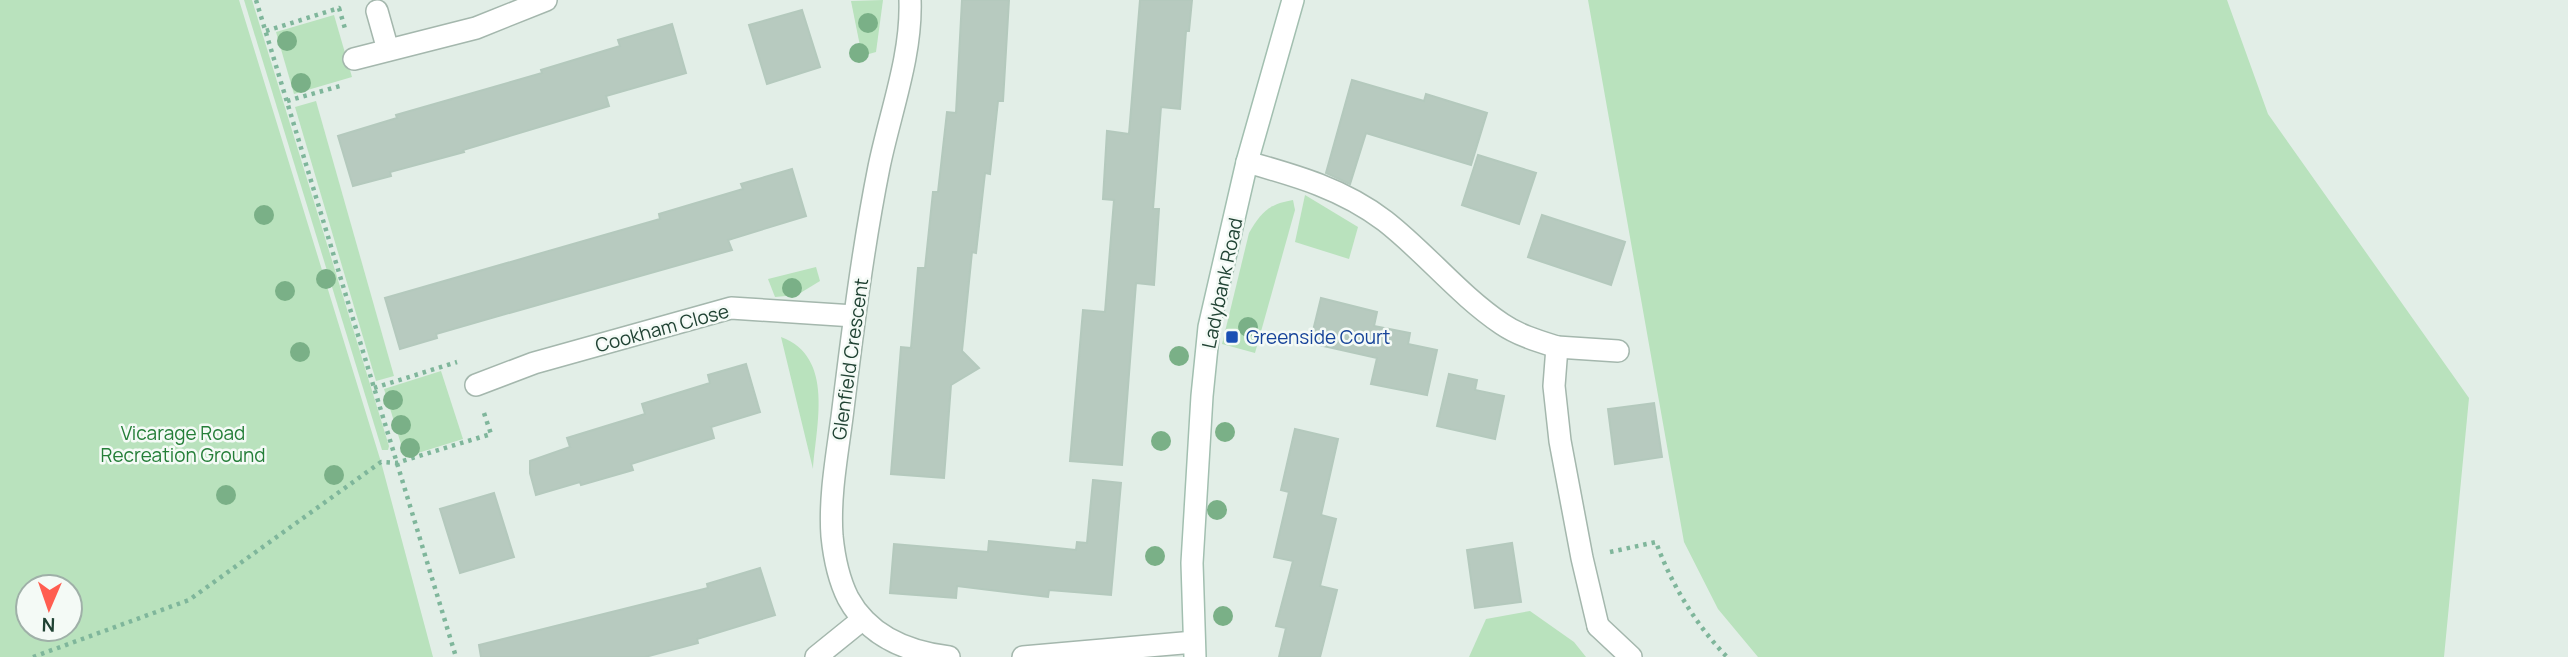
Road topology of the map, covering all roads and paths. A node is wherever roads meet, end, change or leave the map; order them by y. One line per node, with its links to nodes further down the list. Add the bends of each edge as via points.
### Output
1 (256, 0): 6 (path)
2 (546, 0): 7 (street, via 476,29)
3 (910, 0): 11 (street, Glenfield Crescent, via 909,30)
4 (1293, 0): 10 (street, Ladybank Road)
5 (377, 11): 7 (street)
6 (266, 31): 8 (path, via 339,8); 9 (path)
7 (388, 50): 8 (street)
8 (354, 59): 9 (path, via 361,80)
9 (287, 101): 15 (path)
10 (1247, 162): 12 (street, via 1306,178 1354,200 1504,326); 19 (street, Ladybank Road, via 1209,327 1192,563)
11 (854, 316): 14 (street, Cookham Close, via 731,308 534,363); 18 (street, Glenfield Crescent, via 832,499 832,537 848,598)
12 (1557, 348): 13 (street); 17 (street, via 1554,386 1560,441)
13 (1618, 351)
14 (476, 385): 15 (path, via 468,359); 16 (path, via 491,434)
15 (374, 388): 16 (path)
16 (396, 463): 20 (path, via 381,462 189,600); 21 (path)
17 (1581, 558): 25 (street, via 1598,626); 26 (path, via 1656,542 1667,572 1710,639)
18 (863, 619): 22 (street); 23 (street, Glenfield Crescent, via 899,646)
19 (1195, 650): 24 (street)
20 (33, 657)
21 (456, 657)
22 (816, 657)
23 (949, 657)
24 (1023, 657)
25 (1631, 657)
26 (1727, 657)

